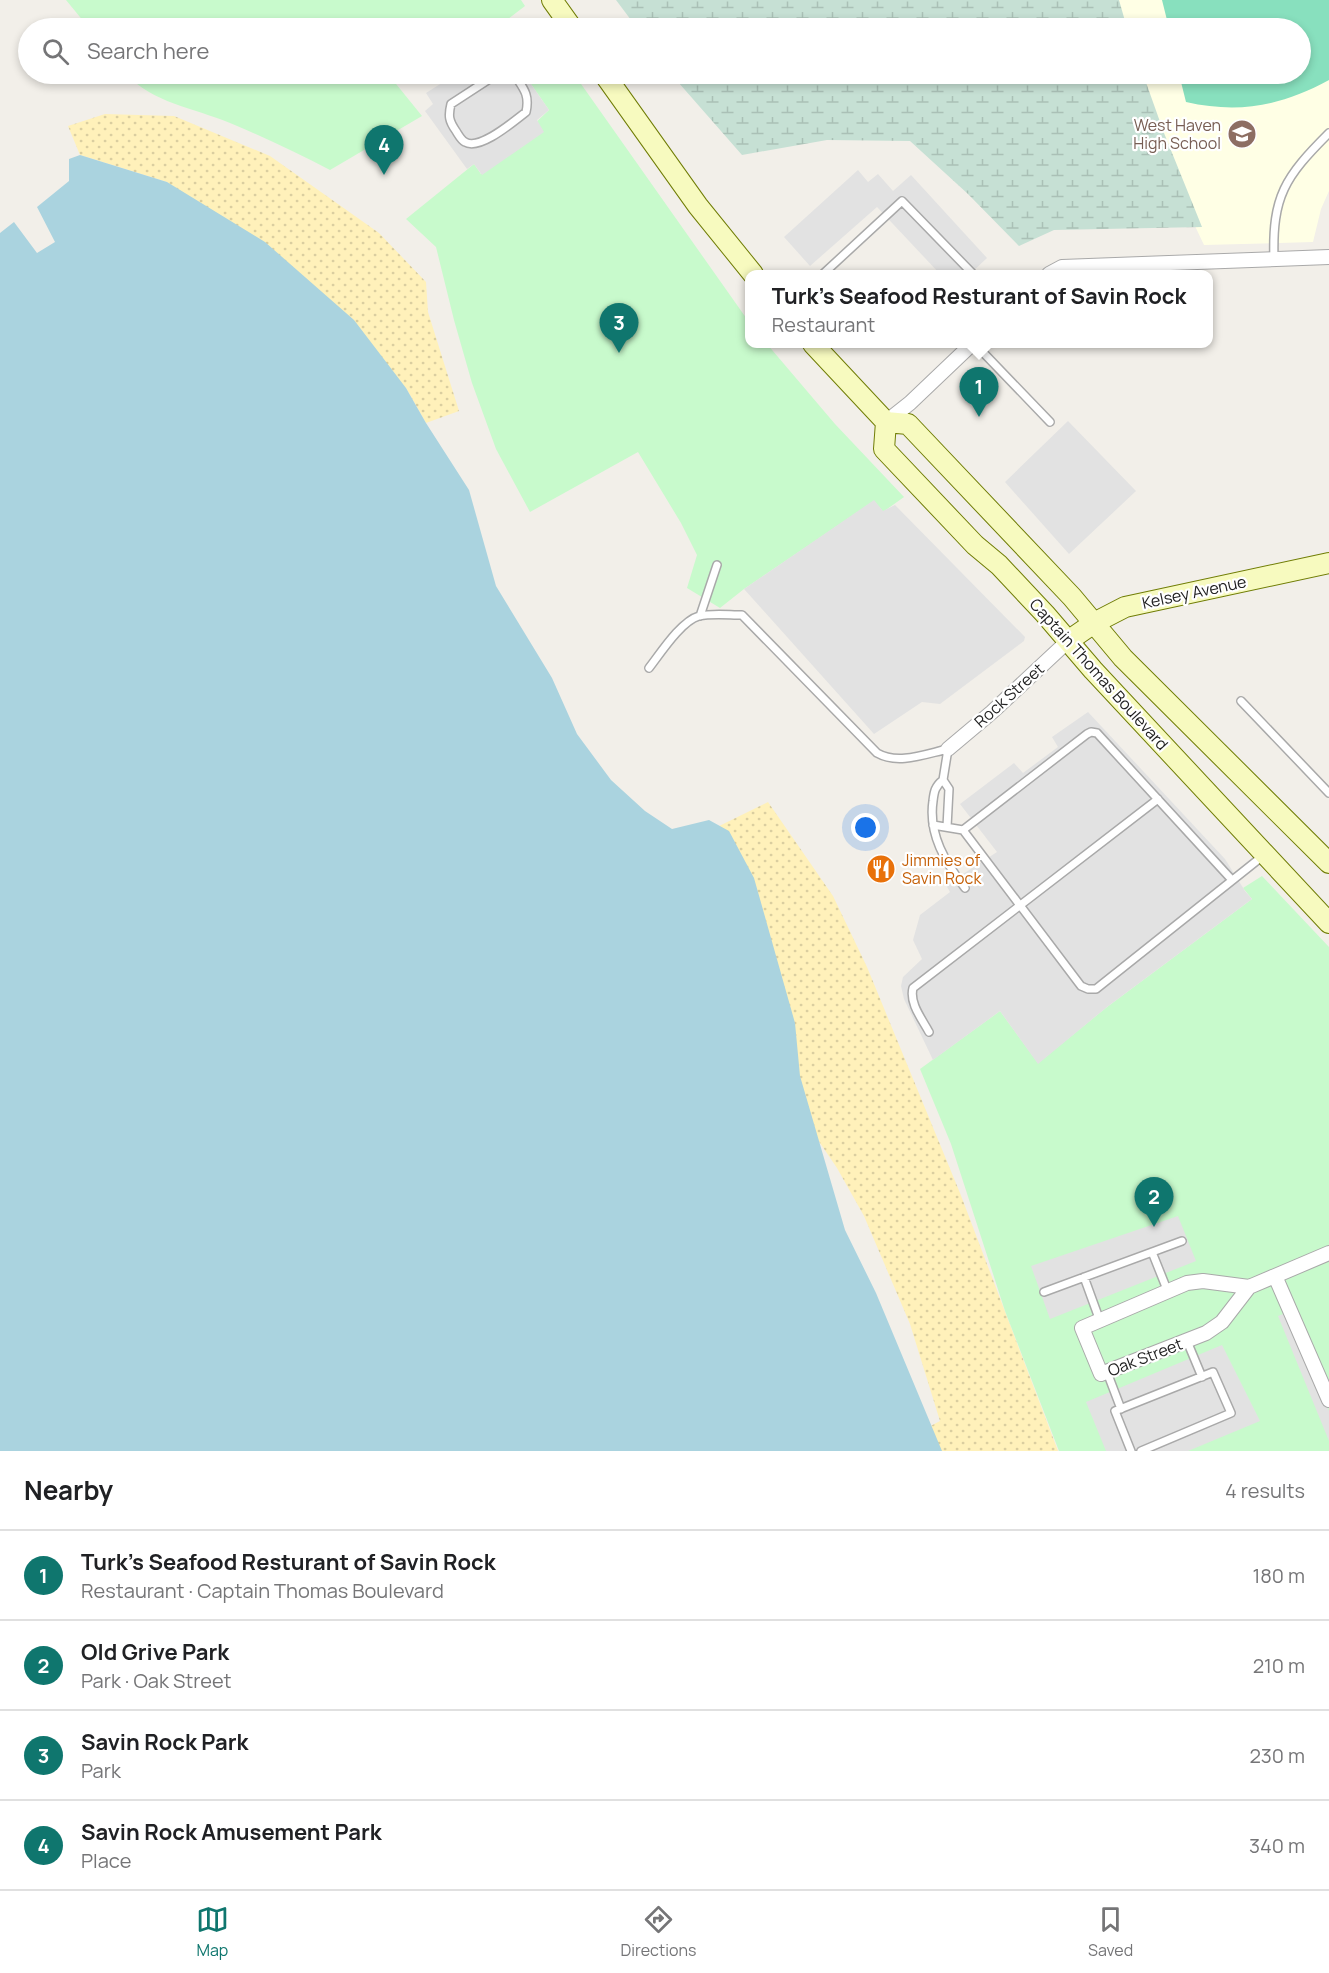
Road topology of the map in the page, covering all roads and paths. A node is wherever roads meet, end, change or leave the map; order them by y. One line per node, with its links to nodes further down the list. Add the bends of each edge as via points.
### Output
1 (552, 0): 2 (main road)
2 (564, 18)
3 (482, 84): 4 (lane, via 451,104 448,114 449,122 465,142 473,144 482,143 526,112 529,102)
4 (521, 84)
5 (611, 84): 9 (main road, via 698,206)
6 (1329, 133): 8 (lane, via 1299,164 1281,194 1275,216)
7 (1329, 257): 8 (street)
8 (1274, 259): 12 (street)
9 (750, 270)
10 (827, 270): 11 (lane, via 902,201)
11 (969, 270)
12 (1056, 270)
13 (817, 348): 16 (main road)
14 (970, 348): 16 (street)
15 (978, 348): 17 (lane)
16 (886, 422): 21 (main road, Captain Thomas Boulevard, via 908,424); 22 (main road, Captain Thomas Boulevard, via 884,449 975,545 999,564)
17 (1050, 422)
18 (1329, 563): 21 (main road, Kelsey Avenue, via 1125,606)
19 (717, 565): 20 (lane)
20 (700, 616): 23 (lane, via 684,626); 25 (lane, via 742,615 877,753 894,759)
21 (1094, 623): 22 (main road, Kelsey Avenue); 34 (main road, Captain Thomas Boulevard, via 1123,658)
22 (1068, 641): 25 (street, Rock Street); 33 (main road, Captain Thomas Boulevard)
23 (649, 668)
24 (1241, 701): 27 (lane)
25 (948, 749): 26 (lane)
26 (943, 780): 30 (lane, via 936,787); 31 (lane, via 949,789)
27 (1326, 783): 28 (lane)
28 (1329, 793)
29 (1158, 800): 32 (lane, via 1097,733 1091,732); 35 (lane); 37 (lane)
30 (933, 825): 31 (lane); 36 (lane, via 941,852)
31 (947, 827): 32 (lane)
32 (963, 830): 37 (lane)
33 (1264, 854): 35 (lane); 38 (main road, Captain Thomas Boulevard)
34 (1329, 863)
35 (1232, 880): 37 (lane, via 1096,989 1081,986)
36 (965, 888)
37 (1021, 906): 39 (lane, via 913,988 911,995)
38 (1329, 922)
39 (929, 1032)
40 (1182, 1241): 41 (lane)
41 (1152, 1252): 44 (lane); 47 (lane)
42 (1329, 1253): 43 (street, Oak Street)
43 (1275, 1276): 45 (street, Oak Street); 52 (street)
44 (1084, 1277): 46 (lane); 48 (lane)
45 (1249, 1287): 47 (street, Oak Street, via 1203,1281); 49 (street, Oak Street, via 1222,1322)
46 (1044, 1292)
47 (1168, 1292): 48 (street, Oak Street)
48 (1100, 1321): 50 (street, Oak Street, via 1082,1328 1101,1374)
49 (1187, 1341): 50 (street, Oak Street); 51 (lane)
50 (1107, 1372): 53 (lane)
51 (1202, 1377): 53 (lane); 55 (lane, via 1213,1372 1231,1413)
52 (1329, 1400)
53 (1121, 1409): 54 (lane, via 1115,1411)
54 (1131, 1451)
55 (1141, 1451)

